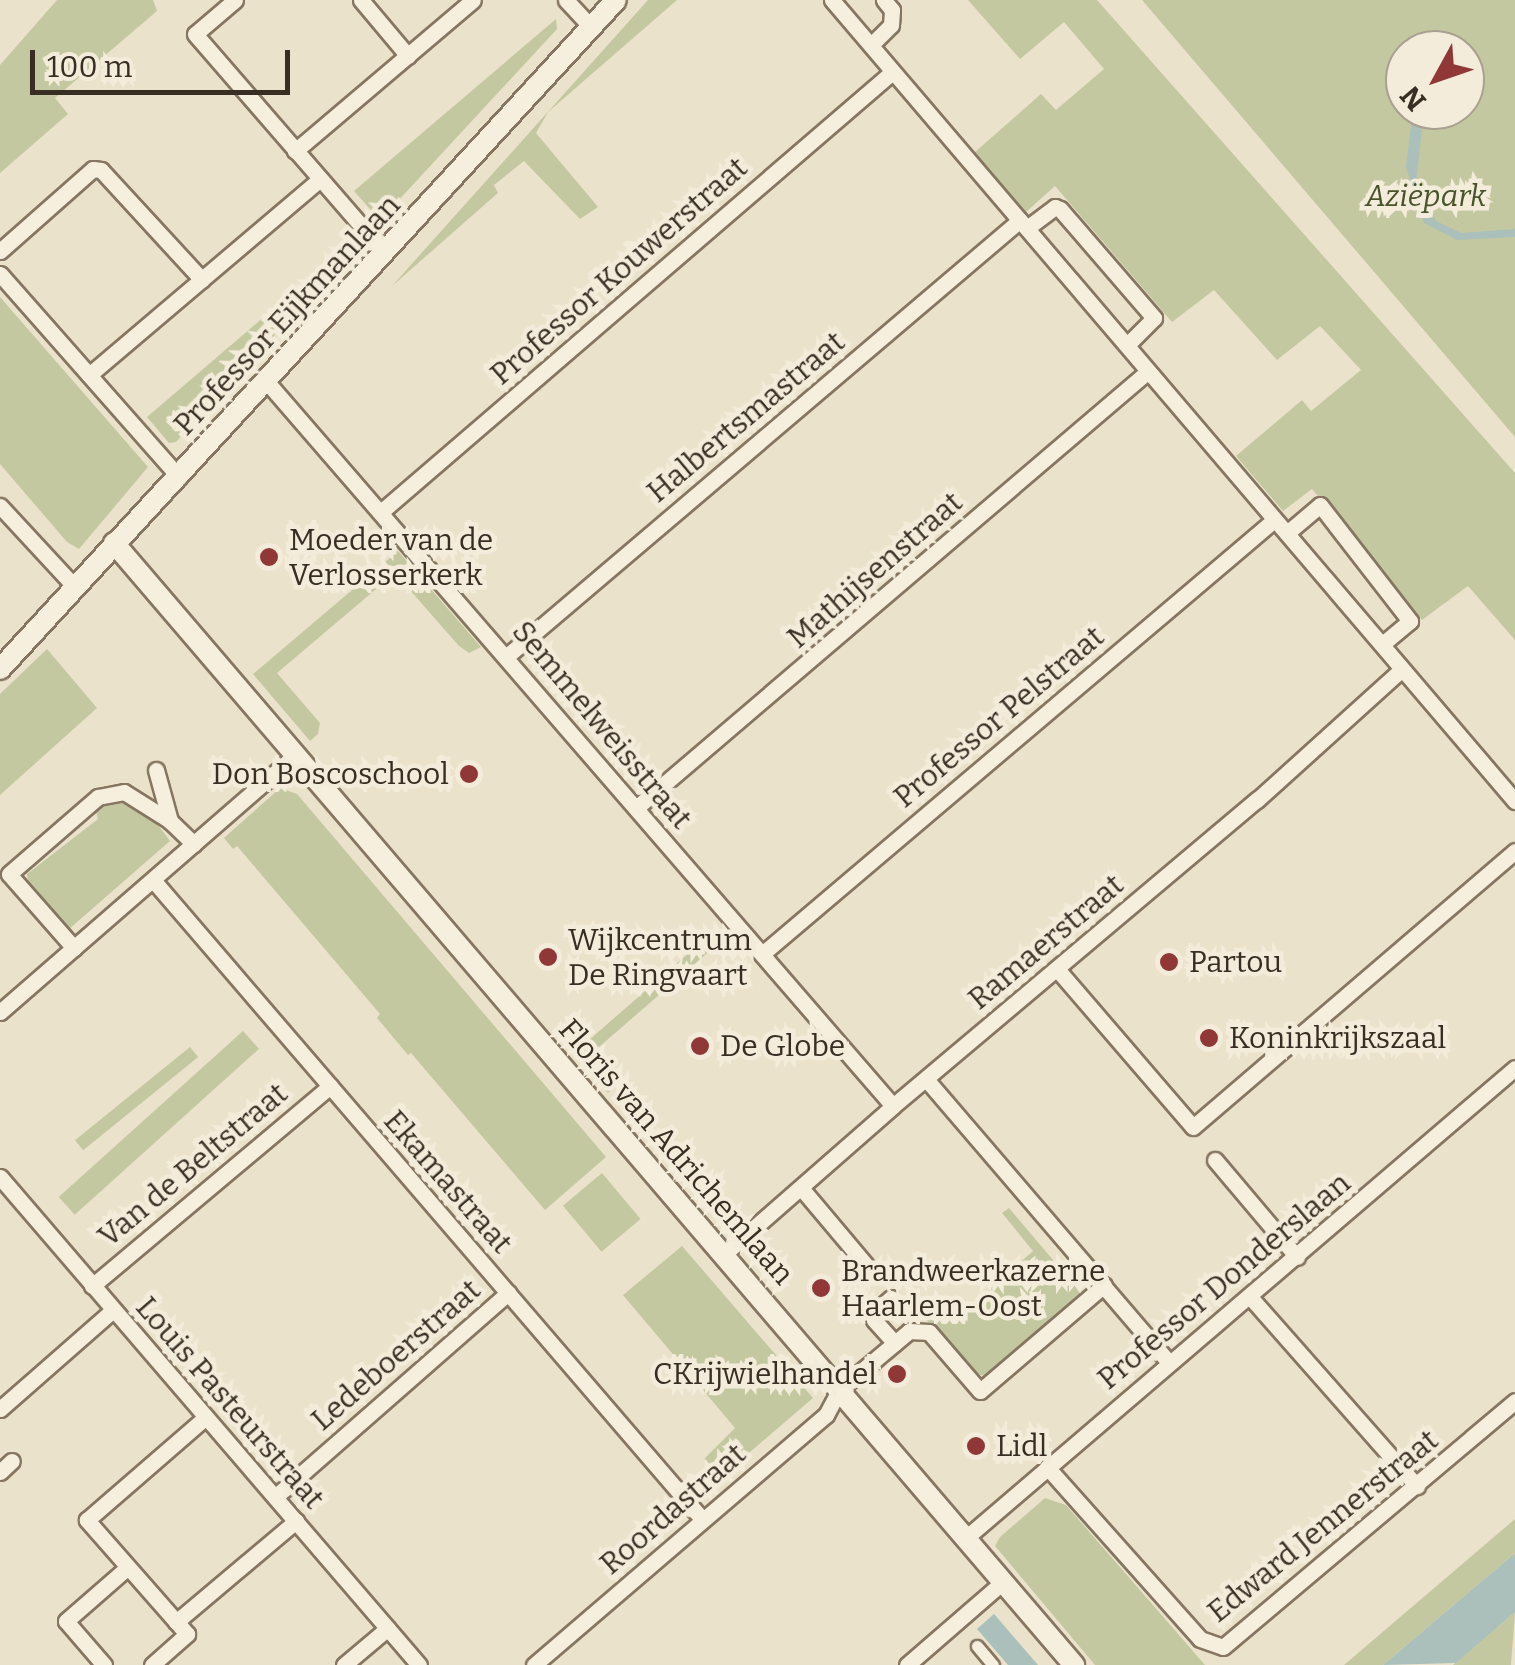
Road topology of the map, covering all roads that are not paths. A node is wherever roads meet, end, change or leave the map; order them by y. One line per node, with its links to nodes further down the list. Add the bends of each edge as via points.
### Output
1 (235, 0): 12 (street, via 195,34)
2 (361, 0): 10 (street)
3 (472, 0): 10 (street)
4 (566, 0): 8 (street)
5 (616, 0): 8 (street, Professor Eijkmanlaan)
6 (832, 0): 9 (street)
7 (884, 0): 9 (street, via 892,10 891,25)
8 (591, 27): 16 (street, Professor Eijkmanlaan)
9 (871, 46): 11 (street)
10 (408, 56): 12 (street)
11 (892, 73): 14 (street); 25 (street, Professor Kouwerstraat)
12 (296, 151): 13 (street)
13 (320, 179): 16 (street); 18 (street)
14 (1023, 224): 19 (street); 19 (street, via 1060,210 1154,318); 31 (street, Halbertsmastraat)
15 (0, 251): 18 (street, via 93,170 101,170)
16 (385, 253): 22 (street, Professor Eijkmanlaan)
17 (0, 274): 21 (street)
18 (202, 280): 21 (street)
19 (1127, 345): 20 (street)
20 (1147, 372): 26 (street); 37 (street, Mathijsenstraat)
21 (90, 376): 23 (street)
22 (267, 382): 23 (street, Professor Eijkmanlaan); 25 (street, Semmelweisstraat)
23 (179, 477): 28 (street, Professor Eijkmanlaan)
24 (0, 506): 29 (street)
25 (382, 511): 31 (street, Semmelweisstraat)
26 (1273, 522): 27 (street); 43 (street, Professor Pelstraat)
27 (1286, 533): 30 (street); 30 (street, via 1320,505 1410,621)
28 (114, 543): 29 (street, Professor Eijkmanlaan); 34 (street, Floris van Adrichemlaan)
29 (74, 586): 32 (street, Professor Eijkmanlaan)
30 (1384, 643): 33 (street)
31 (507, 656): 37 (street, Semmelweisstraat)
32 (0, 669)
33 (1402, 669): 36 (street); 44 (street, Ramaerstraat)
34 (298, 754): 39 (street); 53 (street, Floris van Adrichemlaan)
35 (156, 770): 38 (street)
36 (1515, 801)
37 (636, 808): 43 (street, Semmelweisstraat)
38 (170, 821): 39 (street); 42 (street, via 124,792 98,797 10,874)
39 (194, 844): 41 (street)
40 (1515, 851): 44 (street, via 1192,1128)
41 (152, 880): 42 (street); 48 (street, Ekamastraat)
42 (74, 948): 45 (street)
43 (762, 954): 49 (street, Semmelweisstraat)
44 (1057, 969): 46 (street, Ramaerstraat)
45 (0, 1012)
46 (926, 1078): 49 (street, Ramaerstraat); 57 (street)
47 (1511, 1078): 54 (street, Professor Donderslaan)
48 (330, 1086): 56 (street, Van de Beltstraat); 58 (street, Ekamastraat)
49 (893, 1106): 52 (street, Ramaerstraat)
50 (1215, 1160): 54 (street)
51 (0, 1176): 56 (street, Louis Pasteurstraat)
52 (802, 1189): 53 (street, Ramaerstraat); 55 (street)
53 (723, 1255): 64 (street, Floris van Adrichemlaan)
54 (1297, 1257): 60 (street, Professor Donderslaan)
55 (866, 1265)
56 (92, 1286): 61 (street, Louis Pasteurstraat)
57 (1104, 1286): 62 (street, via 980,1391 929,1332 910,1330); 63 (street)
58 (508, 1293): 70 (street, Ledeboerstraat); 71 (street, Ekamastraat)
59 (891, 1298): 62 (street, via 874,1320)
60 (1251, 1298): 63 (street, Professor Donderslaan); 69 (street)
61 (113, 1310): 66 (street); 67 (street, Louis Pasteurstraat)
62 (895, 1343): 64 (street, Roordastraat)
63 (1169, 1363): 68 (street, Professor Donderslaan)
64 (840, 1389): 71 (street, Roordastraat, via 826,1415); 73 (street, Floris van Adrichemlaan)
65 (1515, 1401): 69 (street, Edward Jennerstraat)
66 (0, 1409)
67 (206, 1417): 70 (street, Louis Pasteurstraat); 74 (street, via 87,1520)
68 (1048, 1467): 69 (street, Edward Jennerstraat, via 1200,1640 1215,1648 1230,1643); 73 (street, Professor Donderslaan)
69 (1417, 1486)
70 (275, 1497): 72 (street, Louis Pasteurstraat)
71 (702, 1519): 83 (street, Roordastraat)
72 (296, 1521): 76 (street); 77 (street, Louis Pasteurstraat)
73 (968, 1536): 75 (street, Floris van Adrichemlaan)
74 (128, 1568): 76 (street); 79 (street, via 66,1621)
75 (1004, 1581): 84 (street); 86 (street, Floris van Adrichemlaan)
76 (176, 1622): 80 (street, via 187,1634)
77 (388, 1628): 81 (street); 82 (street, Louis Pasteurstraat)
78 (977, 1646): 85 (street)
79 (104, 1665)
80 (152, 1665)
81 (344, 1665)
82 (420, 1665)
83 (534, 1665)
84 (907, 1665)
85 (994, 1665)
86 (1074, 1665)

